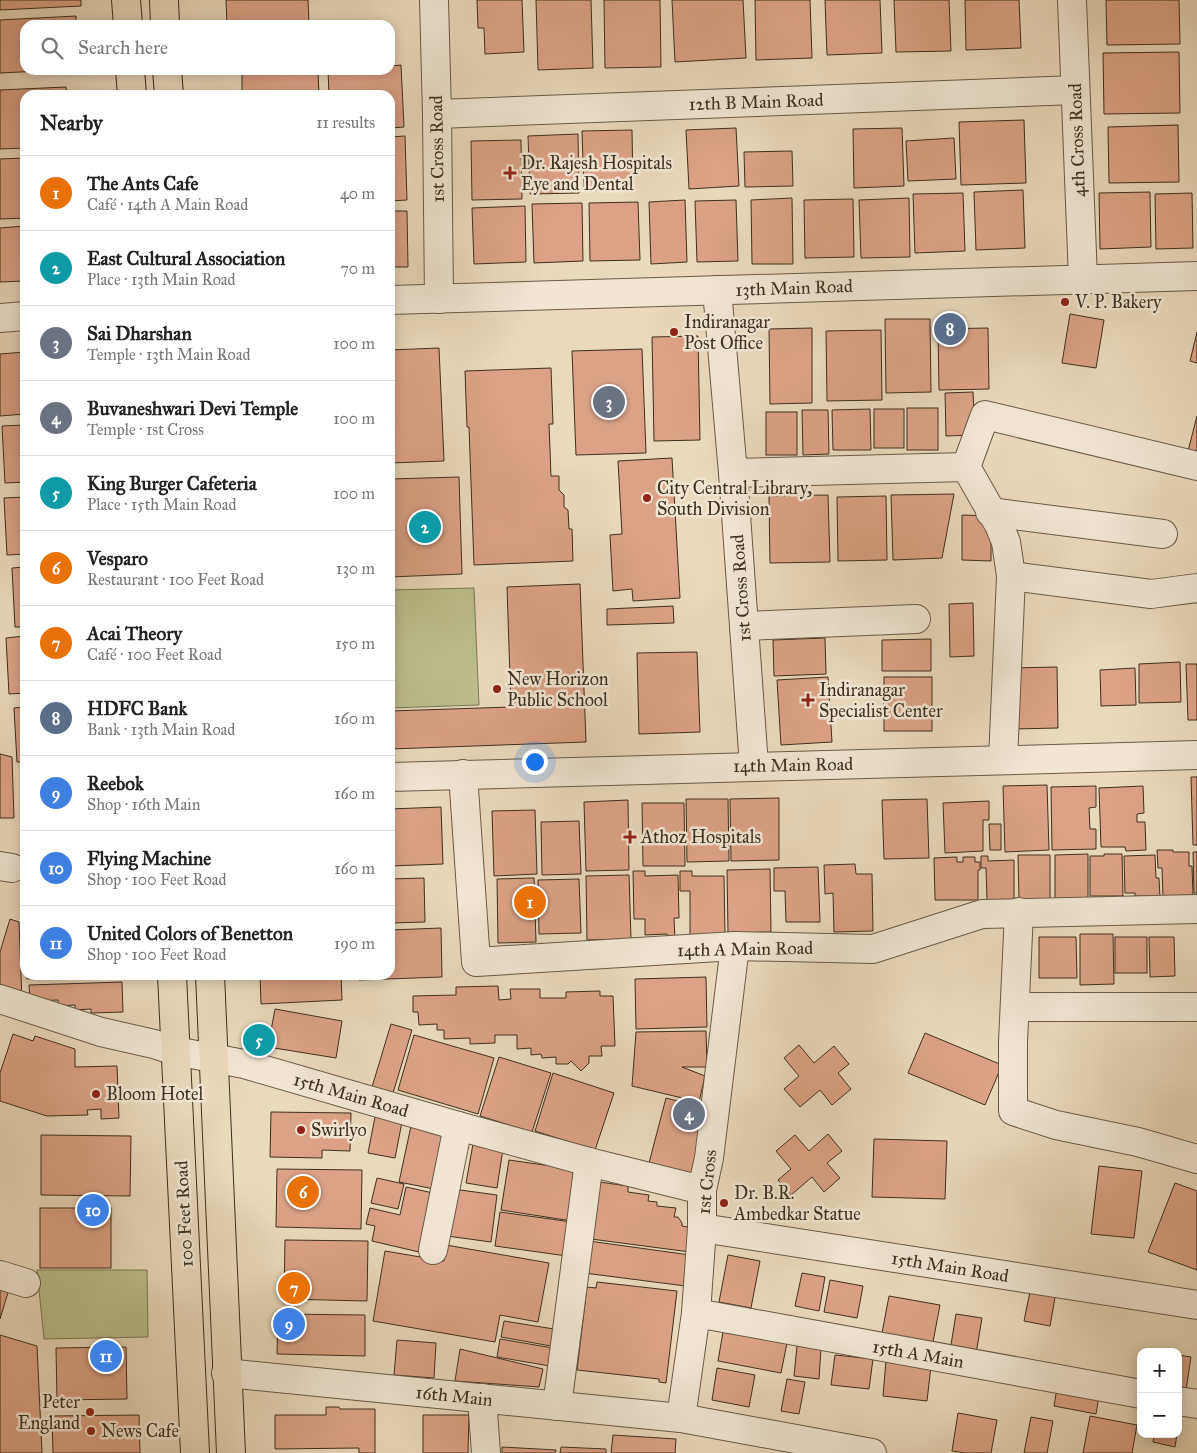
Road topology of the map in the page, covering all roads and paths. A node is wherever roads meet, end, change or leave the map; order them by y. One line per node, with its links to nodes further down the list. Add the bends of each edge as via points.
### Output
1 (126, 0): 5 (main road)
2 (164, 0): 6 (main road)
3 (434, 0): 12 (street, 1st Cross Road)
4 (1072, 0): 11 (street, 4th Cross Road)
5 (128, 20)
6 (165, 20)
7 (130, 75): 9 (main road)
8 (167, 75): 10 (main road)
9 (132, 90)
10 (169, 90)
11 (1075, 90): 12 (street, 12th B Main Road); 14 (street, 4th Cross Road)
12 (437, 114): 16 (street, 1st Cross Road)
13 (1197, 276): 14 (street, 13th Main Road)
14 (1083, 279): 15 (street, 13th Main Road)
15 (717, 290): 16 (street, 13th Main Road); 22 (street, 1st Cross Road)
16 (438, 298): 17 (street, 13th Main Road)
17 (395, 300)
18 (20, 316): 19 (street)
19 (0, 318)
20 (1197, 466): 21 (street, via 985,415)
21 (966, 467): 22 (street); 23 (street)
22 (733, 473): 28 (street, 1st Cross Road)
23 (990, 512): 24 (street); 25 (street, via 1006,542)
24 (1162, 534)
25 (1011, 576): 26 (street, via 1151,594); 30 (street)
26 (1197, 588)
27 (916, 619): 28 (street)
28 (744, 626): 31 (street, 1st Cross Road)
29 (1197, 754): 30 (street, 14th Main Road)
30 (1003, 760): 31 (street, 14th Main Road)
31 (754, 766): 32 (street, 14th Main Road)
32 (463, 774): 33 (street, 14th Main Road); 36 (street, 14th A Main Road, via 476,962)
33 (395, 777)
34 (1197, 909): 35 (street, 14th A Main Road)
35 (1019, 912): 36 (street, 14th A Main Road, via 982,914 874,949); 40 (street)
36 (736, 946): 47 (street, 1st Cross, via 709,1158)
37 (172, 980): 42 (main road, 100 Feet Road)
38 (210, 980): 43 (main road, 100 Feet Road)
39 (0, 1001): 42 (street, 15th Main Road)
40 (1015, 1007): 41 (street); 45 (street, via 1013,1110 1056,1125 1138,1142)
41 (1197, 1007)
42 (176, 1051): 43 (street, 15th Main Road); 61 (main road, 100 Feet Road)
43 (213, 1059): 44 (street, 15th Main Road, via 244,1064); 54 (main road, 100 Feet Road)
44 (458, 1126): 46 (street, 15th Main Road); 49 (street)
45 (1197, 1159)
46 (589, 1162): 47 (street, 15th Main Road); 59 (street)
47 (702, 1190): 48 (street, 1st Cross)
48 (702, 1228): 52 (street, 15th Main Road); 53 (street, 1st Cross)
49 (433, 1250)
50 (0, 1276): 51 (street)
51 (26, 1283)
52 (1197, 1305)
53 (696, 1313): 55 (street, 15th A Main); 60 (street, 1st Cross)
54 (226, 1373): 56 (street, 16th Main); 62 (main road, 100 Feet Road)
55 (1137, 1393)
56 (482, 1398): 59 (street, 16th Main); 63 (street)
57 (1182, 1402): 58 (street)
58 (1197, 1404)
59 (557, 1406): 60 (street, 16th Main)
60 (681, 1418): 64 (street, 16th Main)
61 (195, 1453)
62 (230, 1453)
63 (486, 1453)
64 (872, 1453)

